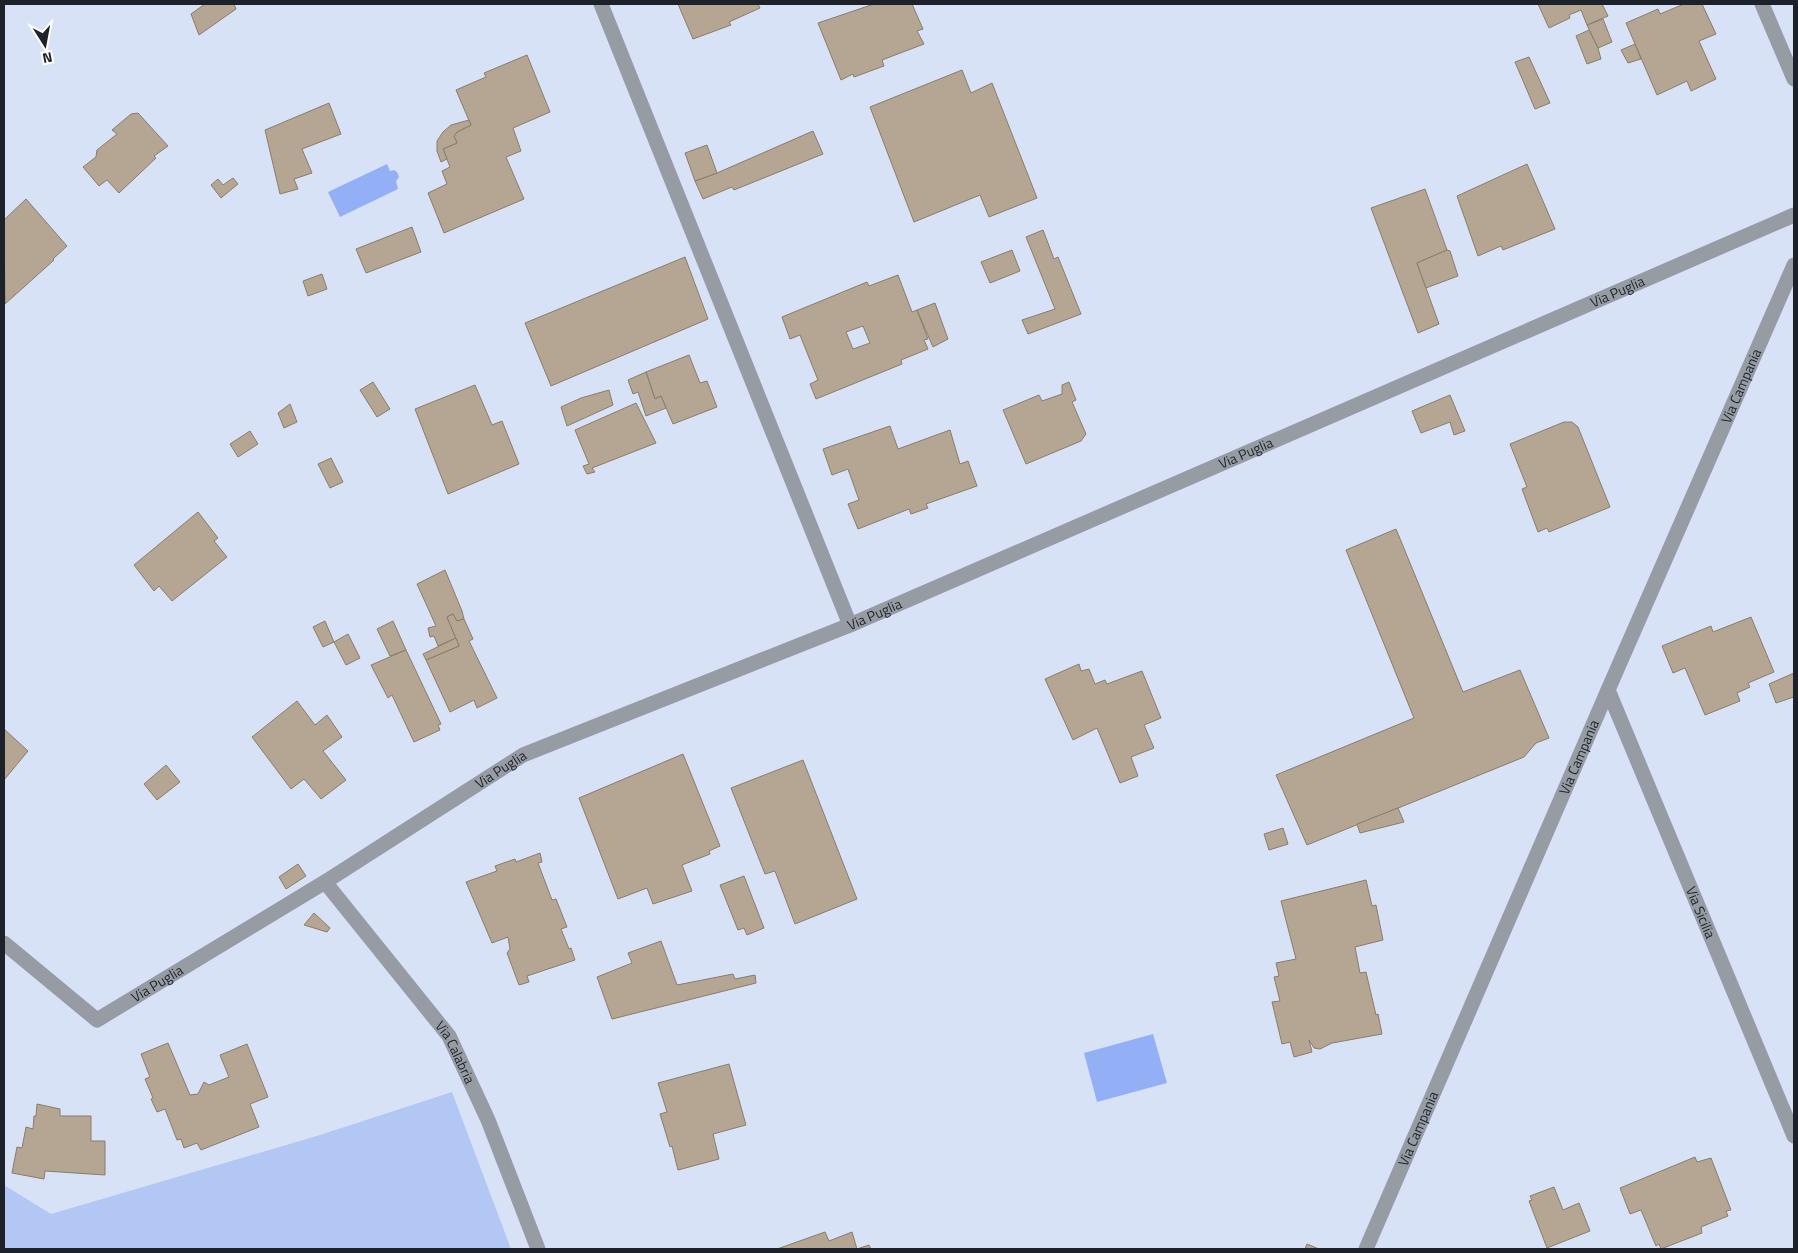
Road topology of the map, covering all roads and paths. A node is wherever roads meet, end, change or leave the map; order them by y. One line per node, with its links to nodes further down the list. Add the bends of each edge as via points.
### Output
1 (601, 4): 6 (street)
2 (1762, 4): 3 (street)
3 (1794, 79)
4 (1794, 215): 6 (street, Via Puglia)
5 (1794, 265): 7 (street, Via Campania)
6 (850, 625): 8 (street, Via Puglia, via 524,755)
7 (1608, 690): 10 (street, Via Sicilia); 12 (street, Via Campania)
8 (324, 882): 9 (street, Via Puglia, via 97,1020); 11 (street, Via Calabria, via 449,1036 488,1120)
9 (4, 943)
10 (1794, 1136)
11 (538, 1249)
12 (1366, 1249)

